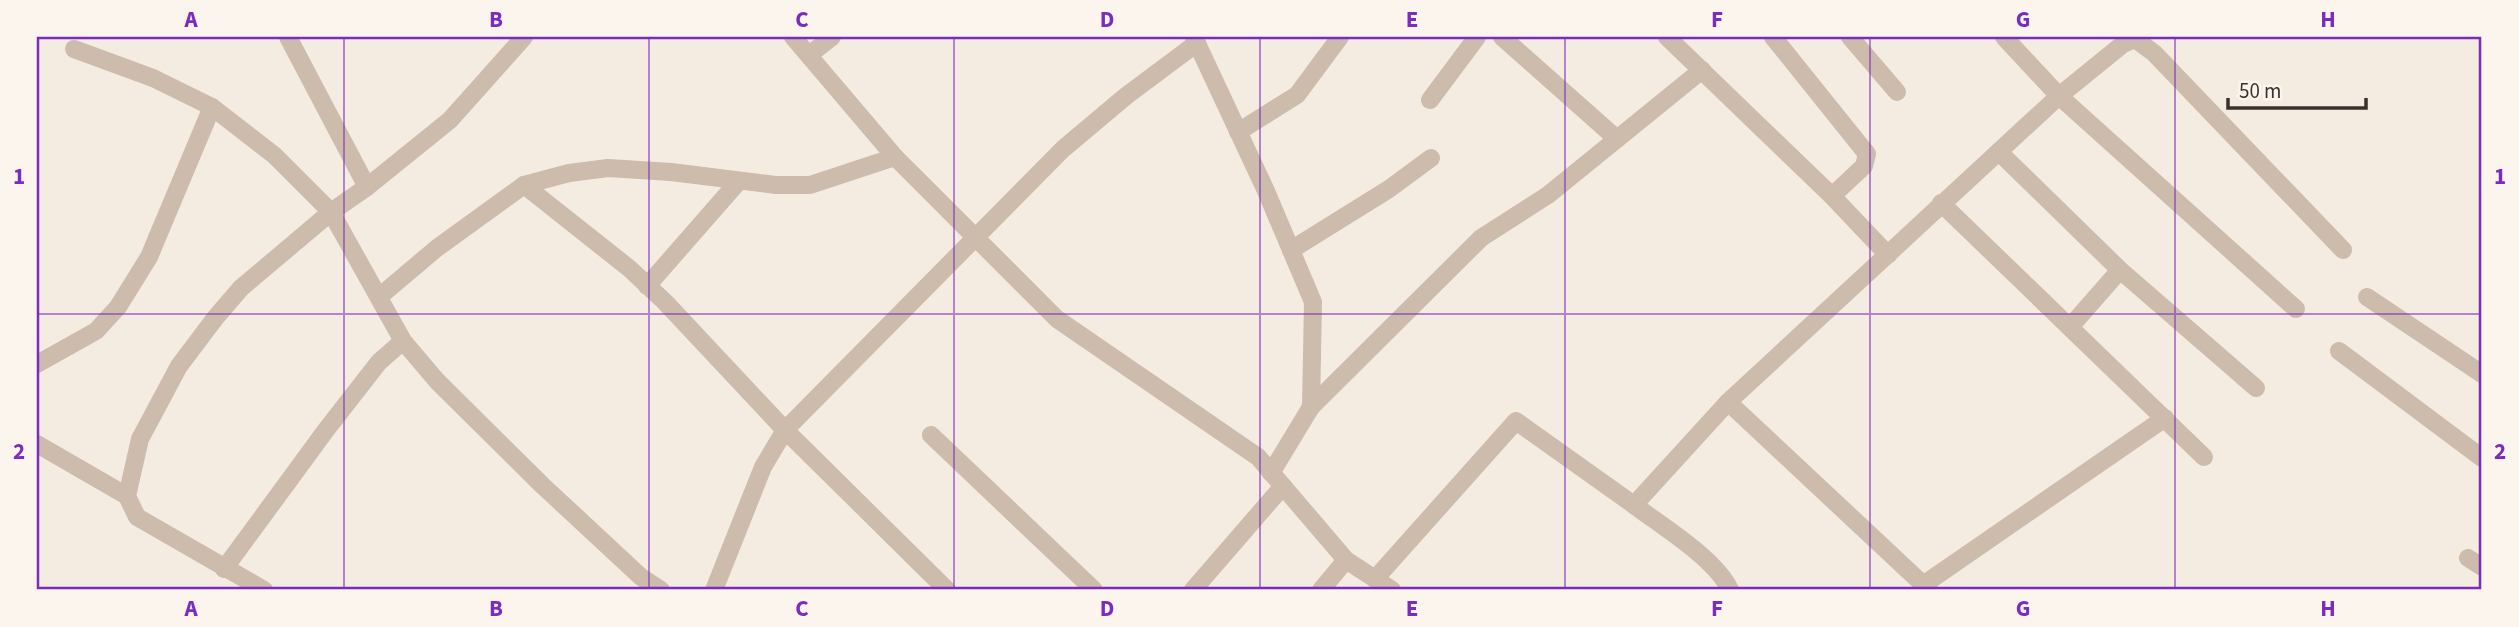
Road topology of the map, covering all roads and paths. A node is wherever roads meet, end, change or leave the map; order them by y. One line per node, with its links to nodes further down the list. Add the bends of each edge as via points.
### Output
1 (288, 37): 27 (street)
2 (524, 37): 27 (street, via 450,120)
3 (793, 37): 14 (street)
4 (832, 37): 14 (street)
5 (1340, 37): 20 (street, via 1297,95)
6 (1477, 37): 18 (street)
7 (1502, 37): 21 (street)
8 (1667, 37): 15 (street)
9 (1773, 37): 28 (street, via 1867,154 1864,166)
10 (1850, 37): 16 (street)
11 (2004, 37): 17 (street)
12 (1196, 40): 20 (street); 31 (street, via 1063,149)
13 (74, 49): 19 (street, via 153,78)
14 (809, 55): 23 (street)
15 (1702, 70): 21 (street); 28 (street)
16 (1897, 92)
17 (2059, 96): 22 (street); 33 (street, via 2135,39 2154,53); 39 (street)
18 (1430, 100)
19 (212, 107): 30 (street, via 274,155); 43 (street, via 149,257 118,307 96,331)
20 (1238, 132): 32 (street)
21 (1617, 139): 47 (street, via 1548,195 1481,238)
22 (2000, 152): 29 (street); 35 (street)
23 (895, 157): 25 (street, via 810,185); 31 (street)
24 (1431, 158): 32 (street)
25 (738, 182): 26 (street, via 607,167); 36 (street)
26 (524, 185): 36 (street); 37 (street)
27 (367, 187): 30 (street)
28 (1832, 196): 34 (street)
29 (1941, 203): 34 (street); 40 (street)
30 (331, 212): 37 (street); 55 (street, via 241,288 179,366 140,439)
31 (974, 237): 49 (street); 54 (street, via 1056,319 1258,457)
32 (1291, 250): 47 (street, via 1313,302)
33 (2343, 250)
34 (1888, 255): 46 (street)
35 (2120, 270): 40 (street); 45 (street)
36 (647, 286): 49 (street)
37 (379, 297): 41 (street)
38 (2367, 297): 44 (street)
39 (2296, 309)
40 (2070, 327): 48 (street)
41 (403, 341): 58 (street, via 379,362); 62 (street, via 542,485)
42 (2339, 351): 53 (street)
43 (37, 364)
44 (2482, 374)
45 (2256, 388)
46 (1728, 402): 56 (street); 60 (street)
47 (1311, 407): 54 (street)
48 (2165, 418): 52 (street); 60 (street)
49 (785, 430): 63 (street, via 763,467); 64 (street)
50 (931, 435): 65 (street)
51 (37, 444): 55 (street)
52 (2204, 457)
53 (2482, 458)
54 (1277, 480): 57 (street); 66 (street)
55 (127, 496): 58 (street, via 137,517)
56 (1634, 505): 59 (street, via 1516,421); 69 (street, via 1706,560 1724,576)
57 (1346, 559): 59 (street); 67 (street)
58 (224, 569): 61 (street)
59 (1375, 579): 68 (street)
60 (1926, 588)
61 (264, 590)
62 (661, 590)
63 (714, 590)
64 (947, 590)
65 (1094, 590)
66 (1194, 590)
67 (1321, 590)
68 (1392, 590)
69 (1730, 590)

